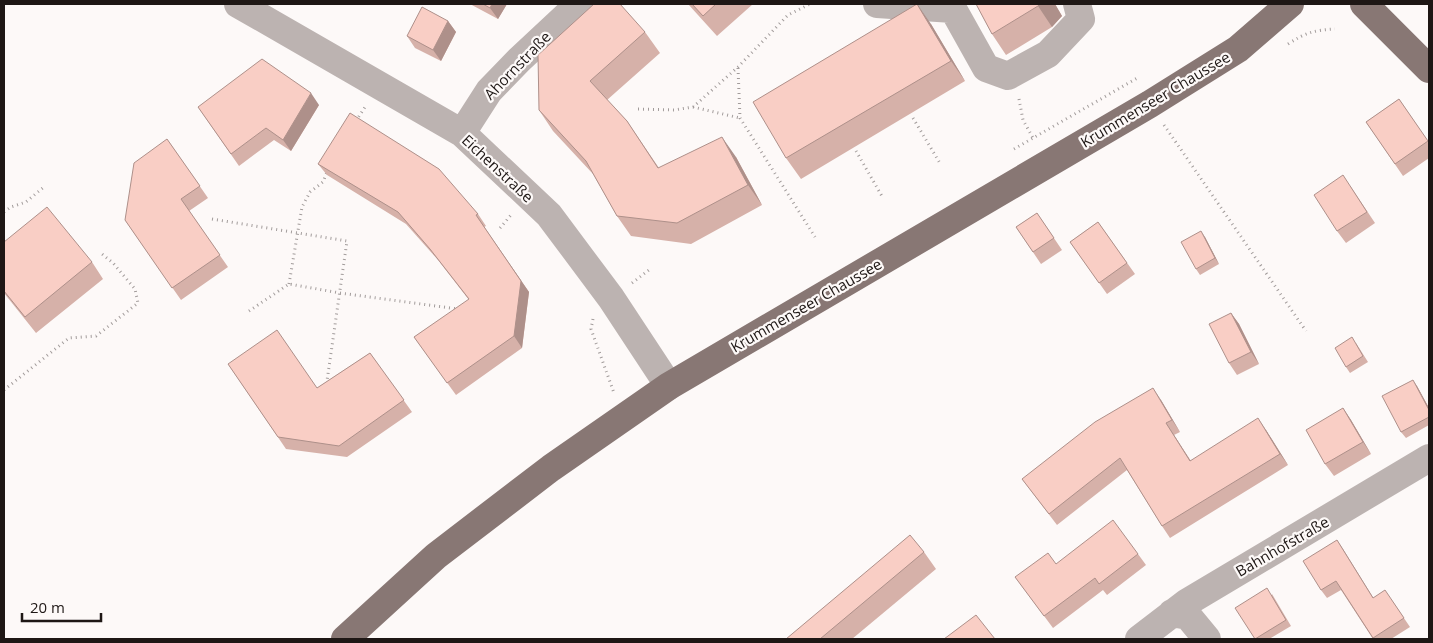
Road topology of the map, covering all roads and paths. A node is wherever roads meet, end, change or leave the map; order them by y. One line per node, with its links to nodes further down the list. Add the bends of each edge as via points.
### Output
1 (580, 4): 19 (street, Ahornstraße, via 489,91)
2 (810, 4): 8 (path, via 788,15)
3 (877, 4): 4 (street, via 954,9 986,68 1008,76 1048,54 1082,19)
4 (1077, 4)
5 (1290, 4): 40 (main road, Krummenseer Chaussee, via 1238,49 1150,104)
6 (1364, 4): 9 (main road)
7 (245, 6): 11 (street, Eichenstraße)
8 (738, 67): 12 (path); 14 (path)
9 (1429, 68)
10 (1146, 72): 20 (path)
11 (379, 85): 18 (path); 19 (street, Eichenstraße)
12 (693, 107): 13 (path); 14 (path)
13 (638, 110)
14 (740, 118): 30 (path)
15 (913, 118): 23 (path)
16 (1023, 120): 20 (path)
17 (1161, 120): 38 (path)
18 (352, 128)
19 (462, 133): 40 (street, Eichenstraße, via 548,215 611,298)
20 (1033, 138): 21 (path)
21 (1014, 149)
22 (856, 151): 26 (path)
23 (941, 165)
24 (328, 168): 29 (path, via 323,182 310,192 302,207)
25 (45, 186): 27 (path, via 26,202)
26 (883, 198)
27 (4, 212)
28 (212, 218): 29 (path)
29 (298, 232): 34 (path); 35 (path, via 347,240)
30 (815, 237)
31 (102, 254): 41 (path, via 113,262 135,289 138,303 96,336 69,338)
32 (649, 270): 33 (path)
33 (634, 281)
34 (289, 284): 35 (path); 37 (path)
35 (340, 293): 36 (path); 39 (path)
36 (461, 310)
37 (249, 311)
38 (1306, 331)
39 (327, 381)
40 (669, 386): 44 (main road, Krummenseer Chaussee, via 551,468 436,556)
41 (4, 390)
42 (1429, 458): 43 (street, Bahnhofstraße)
43 (1172, 613): 45 (street, Bahnhofstraße); 46 (street, via 1188,616)
44 (345, 639)
45 (1139, 639)
46 (1207, 639)

